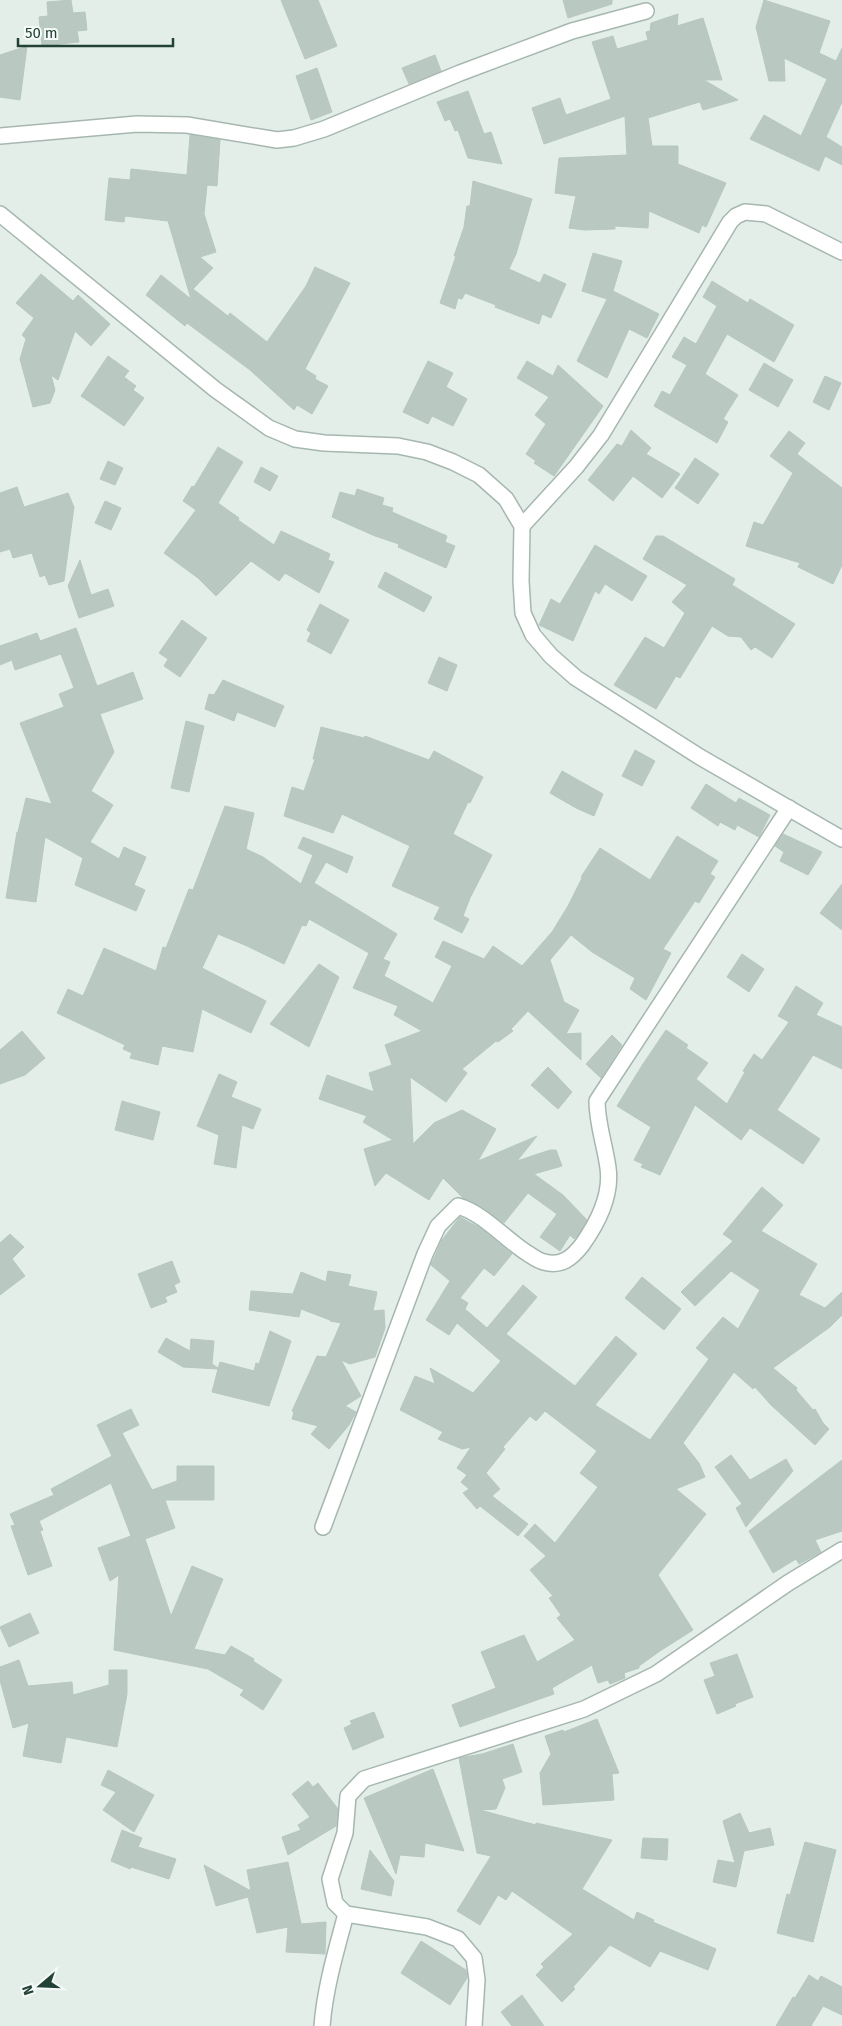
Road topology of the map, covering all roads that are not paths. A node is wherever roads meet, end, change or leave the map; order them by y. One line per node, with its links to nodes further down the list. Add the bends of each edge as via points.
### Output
1 (646, 11): 2 (street, via 572,31 294,138 277,140 187,125 137,124)
2 (0, 136)
3 (0, 214): 5 (street, via 216,390 269,428 295,439 324,444 398,446 453,462 480,475 506,499)
4 (842, 252): 5 (street, via 766,214 745,212 736,216 601,435)
5 (522, 526): 6 (street, via 523,613 533,635 551,656 576,678)
6 (789, 808): 7 (street); 8 (street, via 597,1101 597,1118 608,1170 608,1192 595,1226 574,1257 560,1264 543,1262 469,1209 458,1206 438,1226)
7 (842, 839)
8 (323, 1528)
9 (842, 1550): 10 (street, via 656,1674 584,1710 364,1779 348,1796 345,1833 330,1879 335,1904)
10 (346, 1914): 11 (street, via 331,1970); 12 (street, via 427,1927 458,1939 474,1958 477,1980)
11 (322, 2026)
12 (474, 2026)

